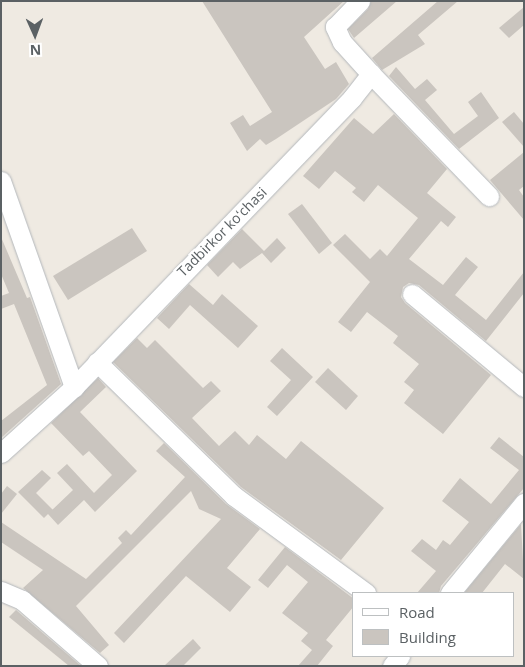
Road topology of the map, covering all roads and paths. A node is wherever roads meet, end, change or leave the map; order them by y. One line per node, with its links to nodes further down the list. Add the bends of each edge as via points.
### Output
1 (360, 1): 2 (street, via 335,27 342,42)
2 (371, 74): 4 (street); 7 (street, Tadbirkor koʻchasi, via 338,115)
3 (1, 181): 5 (street)
4 (489, 196)
5 (6, 209): 8 (street)
6 (412, 294): 9 (street)
7 (97, 362): 8 (street, Tadbirkor koʻchasi); 13 (street, via 234,496)
8 (74, 387): 10 (street, Tadbirkor koʻchasi)
9 (524, 387)
10 (1, 453)
11 (524, 503): 14 (street)
12 (1, 591): 15 (street, via 22,600)
13 (365, 592)
14 (451, 592)
15 (98, 666)

